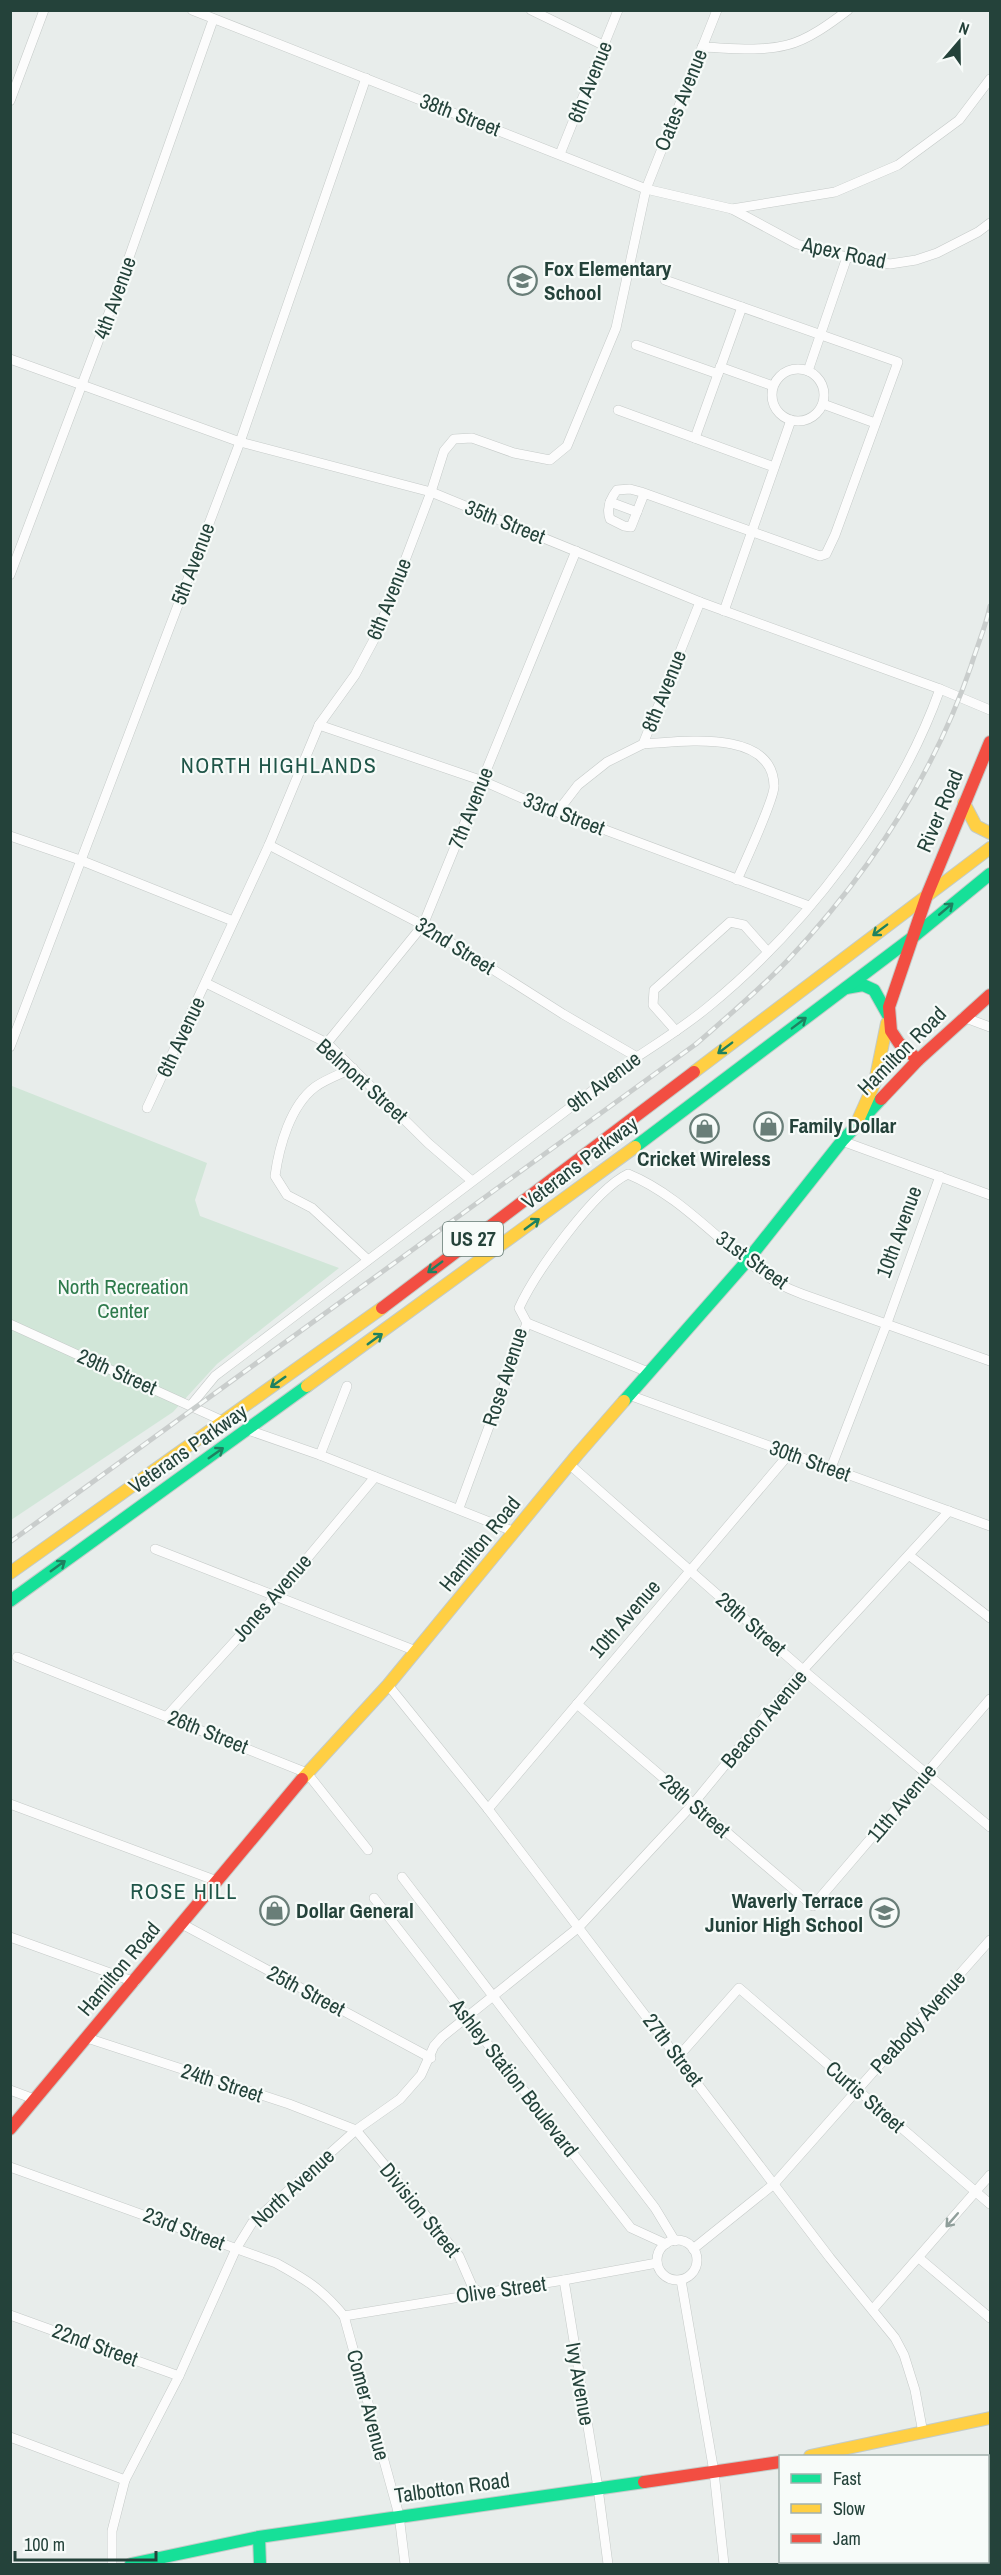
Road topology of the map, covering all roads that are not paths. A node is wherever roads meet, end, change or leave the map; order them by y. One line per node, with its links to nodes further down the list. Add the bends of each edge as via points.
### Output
1 (44, 10): 12 (street)
2 (192, 10): 7 (street, 38th Street)
3 (531, 10): 8 (street)
4 (618, 10): 8 (street, 6th Avenue)
5 (717, 10): 9 (street, Oates Avenue)
6 (848, 10): 9 (street, via 788,45 748,49)
7 (213, 20): 10 (street, 38th Street); 25 (street, 4th Avenue)
8 (605, 46): 13 (street, 6th Avenue)
9 (702, 47): 14 (street, Oates Avenue)
10 (366, 78): 13 (street, 38th Street); 32 (street, 5th Avenue)
11 (990, 79): 15 (street, via 959,120 898,165 835,192)
12 (10, 101)
13 (560, 154): 14 (street, 38th Street)
14 (646, 189): 15 (street, 38th Street); 34 (street, 6th Avenue, via 615,328 567,446 550,460 514,453 472,438 453,439 444,451)
15 (732, 209): 17 (street, Apex Road, via 797,244)
16 (990, 223): 17 (street, Apex Road, via 937,253 916,260 890,264)
17 (847, 257): 20 (street)
18 (665, 280): 19 (street)
19 (742, 307): 20 (street); 23 (street)
20 (821, 334): 24 (street); 30 (street, via 898,362)
21 (636, 345): 23 (street)
22 (10, 359): 25 (street, 35th Street)
23 (719, 371): 26 (street); 31 (street)
24 (808, 371): 26 (street, via 787,371); 27 (street, via 824,386)
25 (83, 386): 32 (street, 35th Street); 40 (street, 4th Avenue)
26 (773, 386): 29 (street, via 775,408)
27 (824, 404): 29 (street, via 805,421); 30 (street)
28 (618, 410): 31 (street)
29 (791, 420): 33 (street)
30 (875, 423): 38 (street, via 826,554 820,556)
31 (695, 438): 33 (street)
32 (240, 442): 34 (street, 35th Street); 55 (street, 5th Avenue)
33 (774, 467): 38 (street)
34 (431, 492): 39 (street, 35th Street); 45 (street, 6th Avenue, via 376,634 355,675)
35 (644, 494): 36 (street, via 622,488); 37 (street); 38 (street)
36 (610, 502): 37 (street); 37 (street, via 610,519 624,526 631,527)
37 (637, 512)
38 (751, 533): 42 (street)
39 (576, 550): 41 (street, 35th Street); 48 (street, 7th Avenue)
40 (10, 575)
41 (700, 602): 42 (street, 35th Street); 47 (street, 8th Avenue)
42 (723, 611): 43 (street, 35th Street)
43 (940, 689): 44 (street, 35th Street); 59 (street, 9th Avenue, via 908,762 885,802 854,850)
44 (990, 710)
45 (319, 724): 48 (street, 33rd Street); 53 (street, 6th Avenue)
46 (990, 742): 49 (main road, River Road)
47 (642, 744): 50 (street, 8th Avenue, via 608,762 578,785); 57 (street, via 733,744 753,751 770,764 775,788)
48 (483, 781): 50 (street, 33rd Street); 61 (street, 7th Avenue)
49 (964, 803): 51 (main road, via 976,825); 58 (main road, River Road)
50 (558, 811): 57 (street, 33rd Street)
51 (990, 833)
52 (10, 836): 55 (street)
53 (268, 845): 60 (street, 6th Avenue); 61 (street, 32nd Street)
54 (990, 848): 58 (main road, Veterans Parkway / US 27)
55 (80, 860): 60 (street); 72 (street, 5th Avenue)
56 (990, 874): 62 (main road, Veterans Parkway / US 27, one-way to 56)
57 (737, 880): 59 (street, 33rd Street)
58 (927, 895): 62 (main road, River Road); 93 (main road, Veterans Parkway / US 27, one-way to 93, via 386,1305)
59 (808, 906): 63 (street, 9th Avenue)
60 (233, 921): 64 (street, 6th Avenue)
61 (423, 925): 71 (street, 7th Avenue); 73 (street, 32nd Street)
62 (913, 937): 65 (main road, Veterans Parkway / US 27); 67 (main road, River Road)
63 (768, 952): 70 (street, 9th Avenue); 70 (street, via 744,925 730,922 654,990 653,1005)
64 (206, 983): 71 (street, Belmont Street); 76 (street, 6th Avenue)
65 (845, 989): 67 (main road, via 869,985 878,991); 94 (main road, Veterans Parkway / US 27, one-way to 65)
66 (990, 994): 68 (main road, Hamilton Road)
67 (888, 1017): 74 (main road, via 897,1042); 77 (main road, River Road, via 875,1082)
68 (963, 1017): 69 (street); 74 (main road, Hamilton Road)
69 (990, 1027)
70 (676, 1031): 73 (street, 9th Avenue)
71 (327, 1042): 75 (street, Belmont Street)
72 (10, 1047)
73 (637, 1057): 80 (street, 9th Avenue)
74 (918, 1060): 77 (main road, Hamilton Road)
75 (353, 1068): 80 (street, Belmont Street); 83 (street, via 314,1087 297,1108 278,1153 275,1176 287,1195 312,1208)
76 (147, 1108)
77 (854, 1128): 78 (main road, Hamilton Road)
78 (842, 1141): 79 (street); 84 (main road, Hamilton Road)
79 (940, 1176): 81 (street); 86 (street, 10th Avenue)
80 (472, 1181): 83 (street, 9th Avenue)
81 (990, 1195)
82 (575, 1223): 84 (street, 31st Street, via 616,1180 628,1174 645,1181 695,1217); 85 (street, Rose Avenue, via 527,1290 519,1308)
83 (368, 1260): 92 (street, 9th Avenue, via 215,1376)
84 (747, 1260): 86 (street, 31st Street, via 773,1281); 89 (main road, Hamilton Road)
85 (527, 1323): 89 (street); 100 (street, Rose Avenue)
86 (887, 1323): 88 (street, 31st Street); 98 (street, 10th Avenue)
87 (10, 1324): 92 (street, 29th Street)
88 (990, 1361)
89 (648, 1372): 91 (main road, Hamilton Road)
90 (347, 1386): 96 (street)
91 (629, 1395): 95 (street, 30th Street); 97 (main road, Hamilton Road)
92 (191, 1405): 93 (street, 29th Street)
93 (223, 1421): 107 (main road, Veterans Parkway / US 27)
94 (248, 1430): 96 (street); 109 (main road, Veterans Parkway / US 27, one-way to 94)
95 (790, 1454): 98 (street, 30th Street); 106 (street, 10th Avenue)
96 (321, 1455): 99 (street)
97 (569, 1464): 103 (main road, Hamilton Road); 106 (street, 29th Street)
98 (831, 1468): 101 (street, 30th Street)
99 (375, 1478): 100 (street); 108 (street, Jones Avenue)
100 (459, 1508): 103 (street)
101 (950, 1511): 102 (street, 30th Street); 105 (street, Beacon Avenue)
102 (990, 1526)
103 (515, 1532): 111 (main road, Hamilton Road)
104 (155, 1550): 108 (street)
105 (909, 1556): 110 (street); 113 (street, Beacon Avenue)
106 (691, 1571): 113 (street, 29th Street); 116 (street, 10th Avenue)
107 (10, 1573)
108 (275, 1597): 111 (street); 117 (street, Jones Avenue)
109 (10, 1601)
110 (990, 1618)
111 (416, 1652): 114 (main road, Hamilton Road)
112 (17, 1657): 117 (street, 26th Street)
113 (803, 1670): 119 (street, 29th Street); 121 (street, Beacon Avenue)
114 (388, 1685): 118 (main road, Hamilton Road); 122 (street, 27th Street)
115 (990, 1699): 119 (street, 11th Avenue)
116 (577, 1704): 121 (street, 28th Street); 122 (street, 10th Avenue)
117 (167, 1716): 118 (street, 26th Street)
118 (308, 1773): 124 (street); 126 (main road, Hamilton Road)
119 (925, 1773): 123 (street, 29th Street); 128 (street, 11th Avenue)
120 (10, 1804): 126 (street)
121 (693, 1804): 128 (street, 28th Street); 130 (street, Beacon Avenue)
122 (488, 1809): 130 (street, 27th Street)
123 (990, 1827)
124 (368, 1850)
125 (402, 1877): 134 (street, Ashley Station Boulevard)
126 (217, 1881): 129 (main road, Hamilton Road)
127 (374, 1898): 135 (street, Ashley Station Boulevard)
128 (813, 1906)
129 (182, 1924): 133 (main road, Hamilton Road); 138 (street, 25th Street)
130 (579, 1927): 134 (street, North Avenue); 137 (street, 27th Street)
131 (10, 1937): 133 (street)
132 (990, 1940): 140 (street, Peabody Avenue)
133 (135, 1982): 136 (main road, Hamilton Road)
134 (492, 1997): 135 (street, North Avenue); 149 (street, Ashley Station Boulevard, via 641,2189)
135 (467, 2018): 138 (street, North Avenue, via 442,2037); 150 (street, Ashley Station Boulevard, via 631,2228)
136 (87, 2038): 141 (main road, Hamilton Road); 143 (street, 24th Street)
137 (678, 2056): 140 (street, Curtis Street, via 739,1988); 146 (street, 27th Street)
138 (431, 2058): 143 (street, North Avenue, via 400,2099)
139 (10, 2090): 141 (street)
140 (857, 2090): 146 (street, Peabody Avenue); 147 (street, Curtis Street)
141 (34, 2099): 142 (main road, Hamilton Road)
142 (10, 2129)
143 (356, 2130): 151 (street, North Avenue, via 263,2212); 157 (street, Division Street, via 459,2256 473,2288)
144 (10, 2167): 151 (street, 23rd Street)
145 (990, 2175): 147 (street)
146 (774, 2184): 152 (street); 158 (street, 27th Street)
147 (976, 2192): 148 (street, Curtis Street); 153 (street, one-way to 153)
148 (990, 2204)
149 (675, 2241): 150 (street); 152 (street)
150 (666, 2244): 154 (street)
151 (236, 2249): 160 (street, 23rd Street, via 276,2263 307,2280 326,2294); 162 (street, North Avenue)
152 (693, 2249): 156 (street, via 695,2267)
153 (919, 2258): 158 (street); 161 (street)
154 (657, 2263): 155 (street, Olive Street); 156 (street, via 663,2274)
155 (564, 2280): 157 (street, Olive Street); 170 (street, Ivy Avenue)
156 (681, 2280): 168 (street)
157 (480, 2292): 160 (street, Olive Street)
158 (873, 2309): 164 (street, 27th Street, via 904,2355)
159 (10, 2315): 162 (street, 22nd Street)
160 (344, 2316): 171 (street, Comer Avenue)
161 (990, 2318)
162 (179, 2376): 169 (street, North Avenue)
163 (990, 2418): 164 (main road)
164 (923, 2433): 166 (main road)
165 (10, 2437): 169 (street)
166 (819, 2455)
167 (779, 2462): 168 (main road, Talbotton Road)
168 (714, 2472): 170 (main road, Talbotton Road); 178 (street)
169 (124, 2480): 173 (street, North Avenue, via 112,2531)
170 (598, 2488): 171 (main road, Talbotton Road); 177 (street)
171 (399, 2515): 172 (main road, Talbotton Road); 176 (street, Comer Avenue)
172 (259, 2537): 174 (main road, Talbotton Road); 175 (main road)
173 (112, 2565)
174 (131, 2565)
175 (260, 2565)
176 (405, 2565)
177 (608, 2565)
178 (724, 2565)

